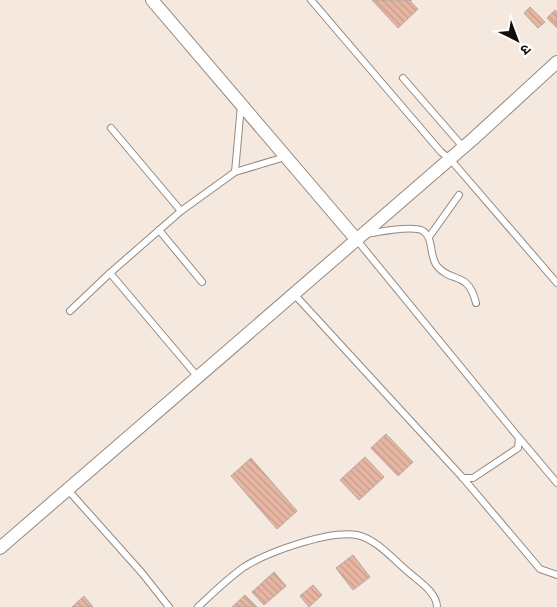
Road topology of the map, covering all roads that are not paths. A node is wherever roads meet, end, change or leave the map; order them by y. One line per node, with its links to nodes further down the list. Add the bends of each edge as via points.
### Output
1 (152, 0): 5 (street)
2 (311, 0): 9 (lane)
3 (557, 62): 7 (street)
4 (403, 78): 7 (lane)
5 (241, 105): 8 (street); 10 (lane)
6 (111, 128): 12 (lane)
7 (463, 147): 9 (street)
8 (285, 157): 10 (lane); 14 (street)
9 (450, 159): 14 (street); 18 (lane)
10 (235, 172): 12 (lane)
11 (459, 195): 15 (lane)
12 (181, 211): 13 (lane)
13 (159, 230): 16 (lane); 17 (lane)
14 (359, 237): 15 (lane, via 414,228 424,231); 19 (street); 23 (lane)
15 (429, 237): 20 (lane, via 437,266 444,272 463,278)
16 (110, 273): 21 (lane); 22 (lane)
17 (202, 282)
18 (557, 282)
19 (294, 294): 22 (street); 24 (lane)
20 (476, 303)
21 (70, 310)
22 (197, 376): 26 (street)
23 (519, 438): 24 (lane, via 518,448 513,453 473,478); 25 (lane)
24 (463, 478): 28 (lane, via 540,569)
25 (557, 483)
26 (68, 490): 27 (street); 29 (lane)
27 (0, 548)
28 (557, 576)
29 (170, 607)
30 (198, 607): 31 (lane, via 230,577 259,558 343,535 370,540 387,553 435,596)
31 (437, 607)

